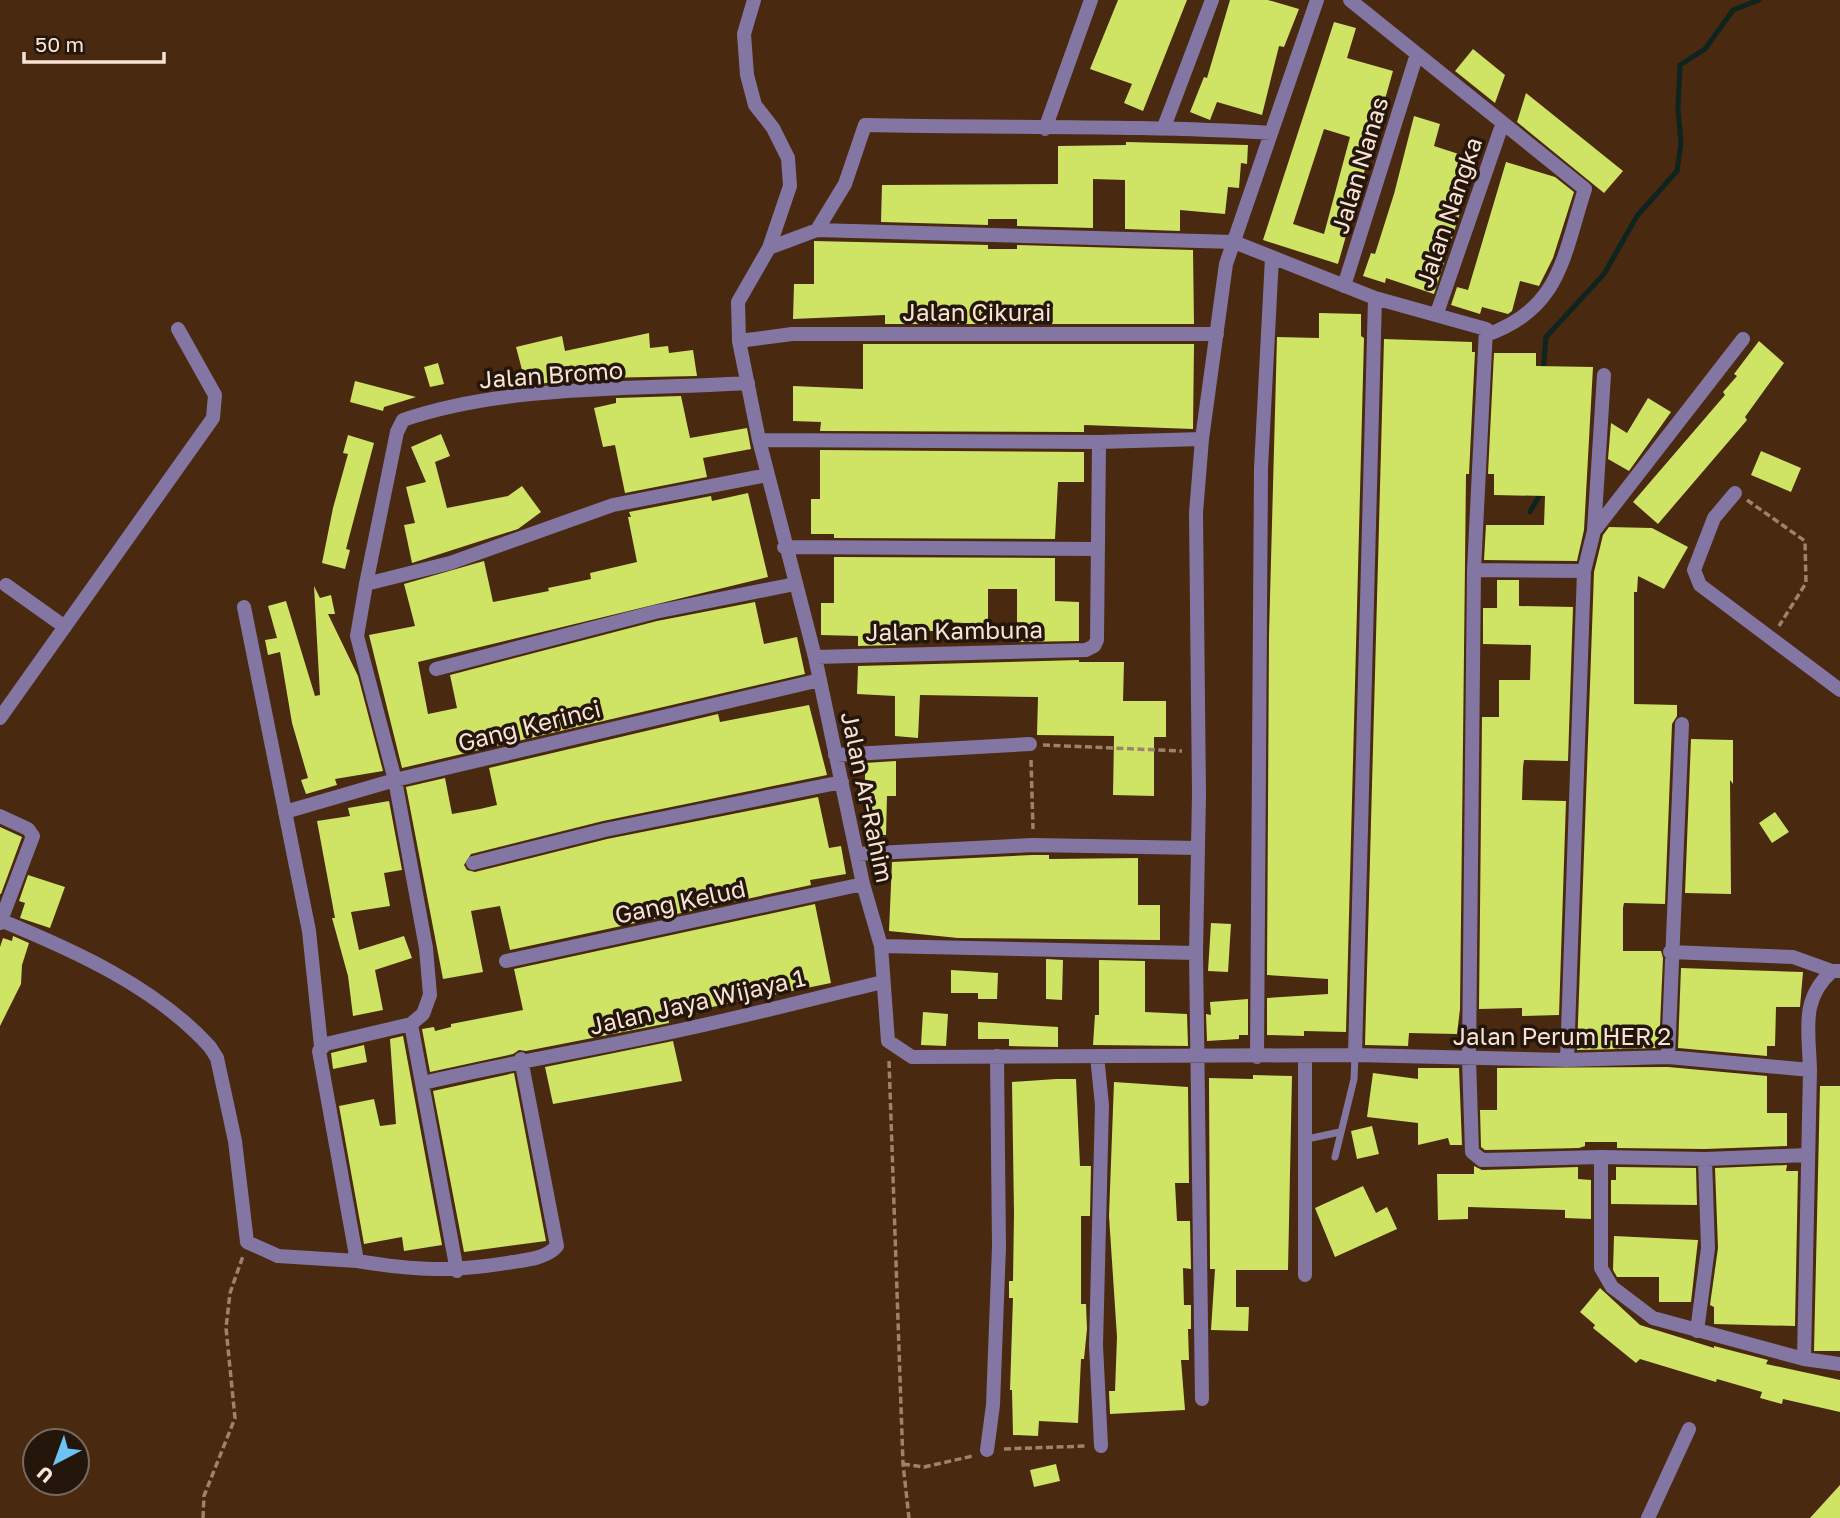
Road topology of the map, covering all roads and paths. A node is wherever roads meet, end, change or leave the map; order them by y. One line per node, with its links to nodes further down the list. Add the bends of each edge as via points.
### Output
1 (754, 0): 13 (street, Jalan Ar-Rahim, via 744,34 747,75 755,105 788,158 790,186)
2 (1091, 0): 9 (street)
3 (1212, 0): 8 (street)
4 (1317, 0): 10 (street)
5 (1350, 0): 6 (street)
6 (1416, 57): 7 (street); 15 (street, Jalan Nanas)
7 (1502, 125): 17 (street, Jalan Nangka); 20 (street, via 1585,189 1549,292 1518,320)
8 (1164, 127): 9 (street); 10 (street)
9 (1045, 129): 11 (street, via 864,125 845,184)
10 (1271, 133): 12 (street)
11 (817, 230): 12 (street); 13 (street)
12 (1234, 242): 14 (street); 19 (street, via 1226,264)
13 (769, 248): 22 (street, Jalan Ar-Rahim, via 738,302)
14 (1272, 257): 15 (street); 74 (street, via 1261,468)
15 (1344, 286): 16 (street)
16 (1375, 298): 17 (street); 69 (street)
17 (1437, 313): 20 (street, via 1486,328)
18 (178, 329): 39 (street, via 215,395 213,418)
19 (1217, 334): 22 (street, Jalan Cikurai, via 792,334); 25 (street)
20 (1486, 335): 33 (street)
21 (1743, 339): 30 (street)
22 (739, 341): 24 (street, Jalan Ar-Rahim)
23 (1604, 375): 30 (street)
24 (748, 383): 26 (street, Jalan Ar-Rahim); 35 (street, Jalan Bromo, via 510,395 403,420)
25 (1202, 439): 27 (street); 48 (street, via 1196,513)
26 (758, 440): 27 (street); 28 (street, Jalan Ar-Rahim)
27 (1099, 442): 32 (street)
28 (767, 475): 31 (street, Jalan Ar-Rahim); 35 (street, via 613,505 450,563)
29 (1735, 493): 40 (path, via 1805,541 1806,583); 40 (street, via 1714,518 1694,570 1700,585)
30 (1594, 531): 34 (street)
31 (784, 547): 32 (street); 36 (street, Jalan Ar-Rahim)
32 (1097, 549): 41 (street, Jalan Kambuna, via 1097,640 1086,650)
33 (1474, 570): 34 (street); 76 (street)
34 (1584, 571): 78 (street)
35 (366, 584): 50 (street, via 357,636)
36 (795, 584): 41 (street, Jalan Ar-Rahim); 42 (street, via 655,611)
37 (6, 585): 39 (street)
38 (244, 607): 52 (street)
39 (65, 627): 45 (street)
40 (1772, 636): 44 (street)
41 (815, 657): 43 (street, Jalan Ar-Rahim)
42 (436, 669)
43 (820, 680): 49 (street, Jalan Ar-Rahim); 50 (street, Gang Kerinci)
44 (1840, 690)
45 (0, 719)
46 (1682, 724): 61 (street)
47 (1030, 744): 48 (path); 49 (street); 54 (path)
48 (1199, 752): 55 (street)
49 (835, 755): 51 (street, Jalan Ar-Rahim)
50 (395, 780): 52 (street, Gang Kerinci); 66 (street, via 426,948 430,995 423,1014)
51 (842, 782): 56 (street, Jalan Ar-Rahim); 57 (street, via 605,830)
52 (285, 811): 68 (street, via 309,931)
53 (0, 816): 59 (street, via 33,836)
54 (1033, 845): 55 (street); 56 (street)
55 (1198, 848): 62 (street)
56 (857, 854): 58 (street, Jalan Ar-Rahim)
57 (473, 863)
58 (863, 884): 60 (street, Jalan Ar-Rahim); 63 (street, Gang Kelud)
59 (1, 921): 87 (street, via 91,960 135,986 211,1047 235,1141)
60 (881, 946): 62 (street); 65 (street, Jalan Ar-Rahim)
61 (1670, 952): 64 (street, via 1793,957); 75 (street)
62 (1196, 953): 72 (street)
63 (506, 961)
64 (1836, 971): 79 (street, via 1820,982 1808,1004)
65 (883, 982): 67 (street, Jalan Ar-Rahim); 77 (street, Jalan Jaya Wijaya 1, via 692,1028)
66 (411, 1024): 68 (street); 80 (street)
67 (888, 1041): 70 (street, Jalan Perum HER 2, via 912,1057); 98 (path)
68 (321, 1046): 88 (street, via 325,1098)
69 (1354, 1055): 73 (street, Jalan Perum HER 2); 76 (street, Jalan Perum HER 2); 81 (lane, via 1354,1079)
70 (997, 1056): 71 (street, Jalan Perum HER 2); 97 (street, via 999,1247)
71 (1097, 1056): 72 (street, Jalan Perum HER 2); 96 (street, via 1102,1105 1096,1345)
72 (1198, 1056): 74 (street, Jalan Perum HER 2); 94 (street)
73 (1305, 1056): 74 (street, Jalan Perum HER 2); 82 (street)
74 (1257, 1057)
75 (1668, 1057): 78 (street, Jalan Perum HER 2); 79 (street, Jalan Perum HER 2)
76 (1469, 1058): 78 (street, Jalan Perum HER 2); 85 (street, via 1472,1152 1482,1160)
77 (521, 1059): 80 (street, Jalan Jaya Wijaya 1); 89 (street, via 557,1246 545,1255)
78 (1567, 1060)
79 (1810, 1070): 83 (street)
80 (424, 1083): 89 (street)
81 (1340, 1132): 82 (lane); 84 (lane)
82 (1307, 1139): 90 (street)
83 (1807, 1155): 86 (street); 92 (street)
84 (1335, 1157)
85 (1601, 1157): 86 (street); 91 (street, via 1601,1268 1606,1278 1653,1318)
86 (1704, 1159): 91 (street, via 1708,1248)
87 (247, 1242): 88 (street, via 278,1256); 99 (path, via 230,1293 226,1328 234,1418 204,1496)
88 (357, 1261): 89 (street)
89 (457, 1271)
90 (1305, 1275)
91 (1697, 1331): 92 (street)
92 (1804, 1359): 93 (street)
93 (1840, 1363)
94 (1202, 1399)
95 (1689, 1429): 101 (street)
96 (1101, 1446): 97 (path)
97 (987, 1450): 98 (path, via 924,1467)
98 (903, 1464): 100 (path)
99 (203, 1518)
100 (909, 1518)
101 (1648, 1518)

